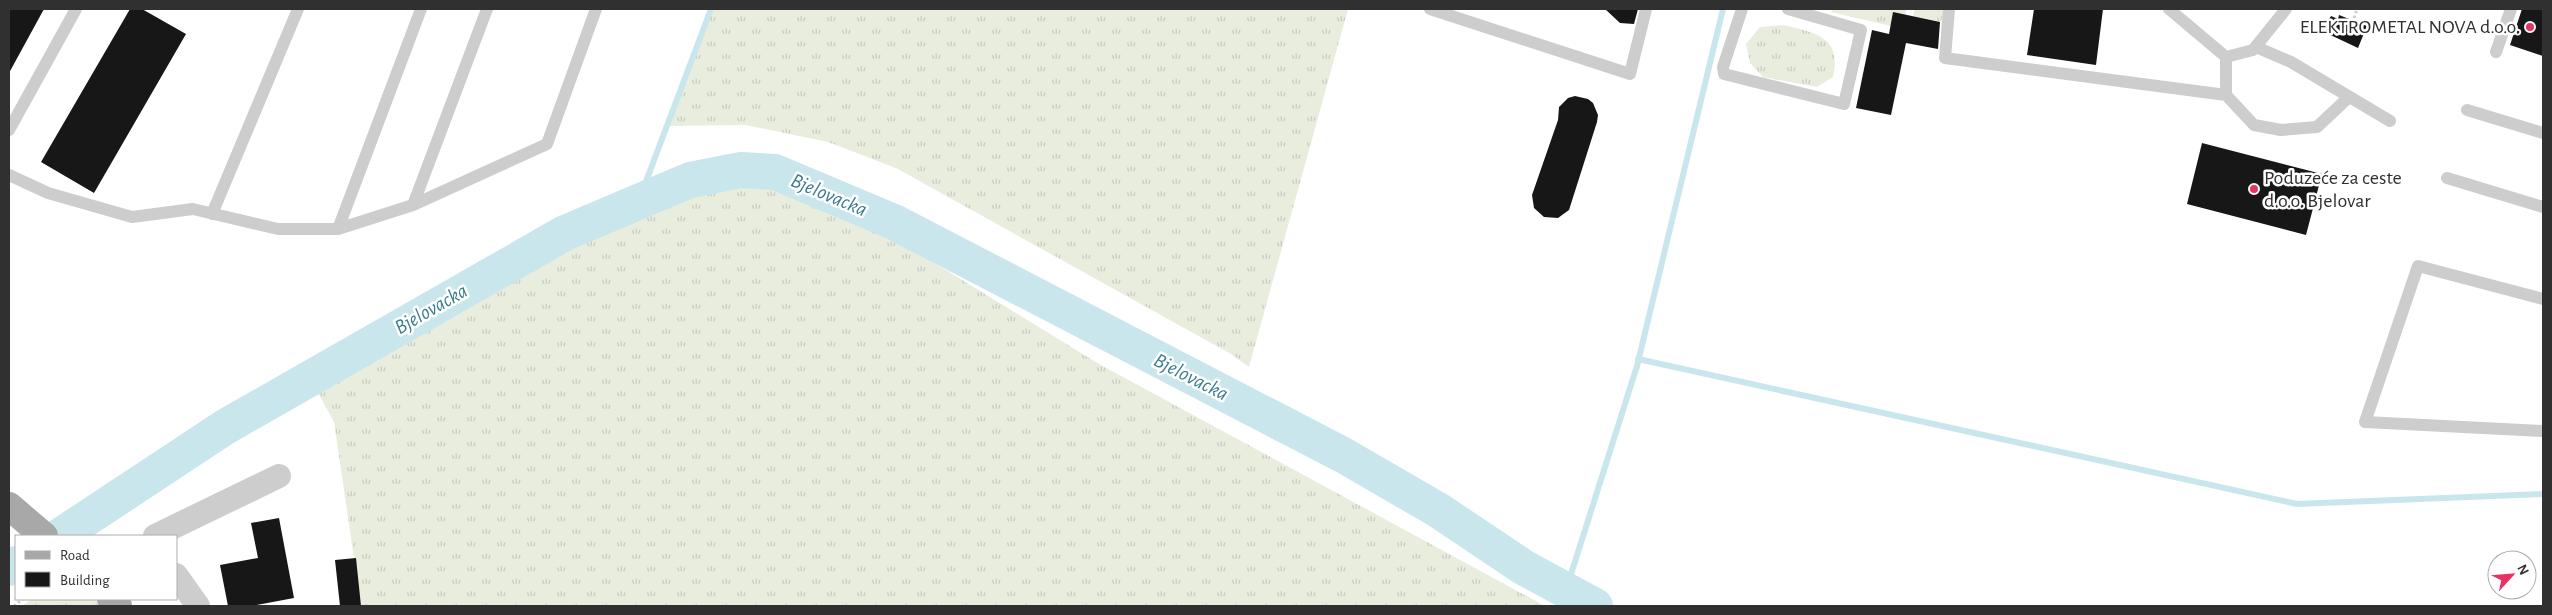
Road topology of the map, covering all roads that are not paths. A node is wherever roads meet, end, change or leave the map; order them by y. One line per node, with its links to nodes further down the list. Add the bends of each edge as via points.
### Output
1 (76, 9): 21 (lane)
2 (298, 9): 27 (lane)
3 (421, 9): 28 (lane)
4 (487, 9): 25 (lane)
5 (596, 9): 25 (lane, via 548,144)
6 (1430, 9): 7 (lane, via 1630,74)
7 (1646, 9)
8 (1742, 9): 9 (lane, via 1723,67 1724,74 1844,104 1861,30)
9 (1788, 9)
10 (1949, 9): 17 (lane, via 1945,58)
11 (2168, 9): 16 (lane)
12 (2286, 9): 14 (lane)
13 (2511, 9): 15 (lane)
14 (2256, 47): 16 (lane); 18 (lane, via 2291,62)
15 (2496, 52)
16 (2226, 57): 17 (lane)
17 (2226, 95): 18 (lane, via 2254,125 2281,130 2317,127)
18 (2349, 97): 20 (lane)
19 (2467, 110): 22 (lane)
20 (2390, 121)
21 (9, 130)
22 (2543, 133)
23 (9, 176): 27 (lane, via 48,193 132,217 192,209)
24 (2447, 178): 26 (lane)
25 (414, 205): 28 (lane)
26 (2543, 207)
27 (212, 214): 28 (lane, via 278,229)
28 (338, 229)
29 (2543, 299): 30 (lane, via 2418,266 2365,422)
30 (2543, 431)
31 (279, 476): 32 (street)
32 (157, 535)
33 (178, 578): 34 (street)
34 (198, 606)

